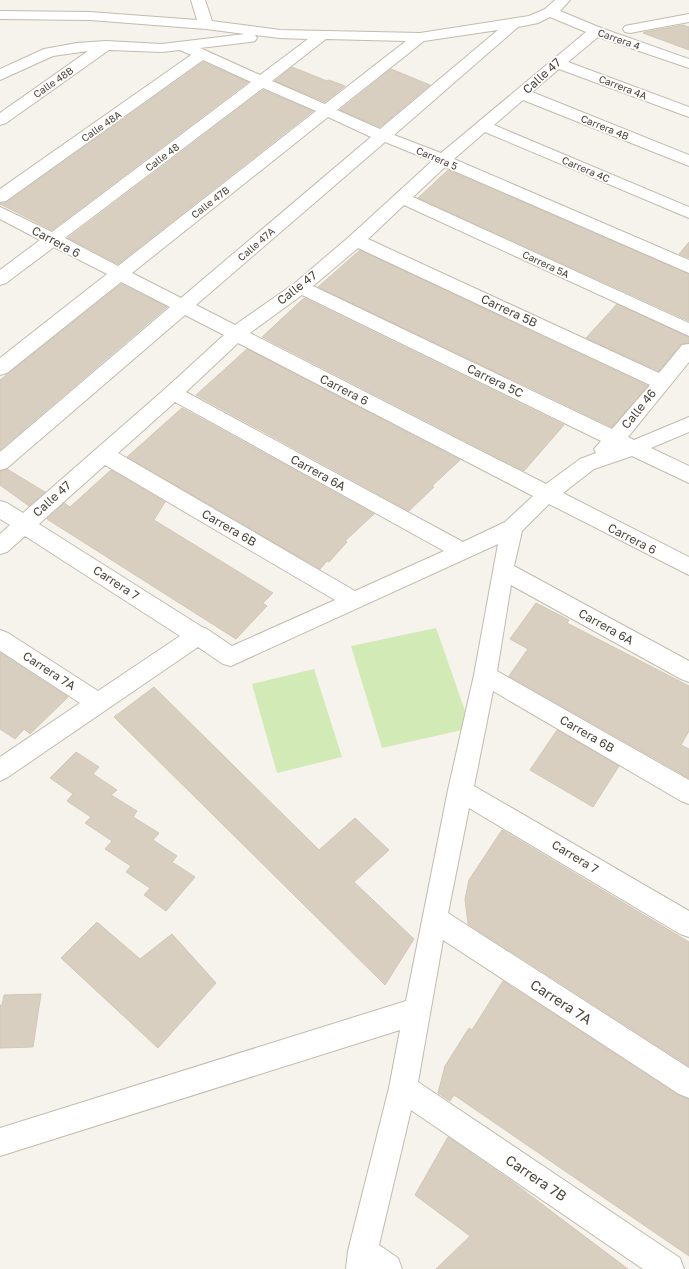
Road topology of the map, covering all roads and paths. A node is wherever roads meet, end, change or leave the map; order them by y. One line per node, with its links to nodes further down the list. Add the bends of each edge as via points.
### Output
1 (198, 0): 6 (street)
2 (557, 5): 5 (street, via 533,20); 7 (street, Carrera 4); 8 (street, Carrera 4)
3 (0, 15): 6 (street, via 90,16)
4 (689, 18): 7 (street)
5 (513, 24): 11 (street); 25 (street, Calle 47A)
6 (206, 25): 9 (street)
7 (630, 29): 14 (street, Carrera 4)
8 (596, 31): 16 (street, Calle 47); 17 (street, Carrera 4)
9 (280, 34): 10 (street); 13 (street)
10 (323, 35): 11 (street); 19 (street, Calle 48)
11 (420, 37): 21 (street, Calle 47B)
12 (106, 45): 13 (street); 18 (street, via 49,52); 23 (street, Calle 48B)
13 (185, 47): 15 (street, Carrera 5)
14 (689, 51)
15 (202, 54): 19 (street, Carrera 5); 28 (street, Calle 48A)
16 (557, 63): 20 (street, Calle 47); 22 (street, Carrera 4A)
17 (689, 64)
18 (0, 75)
19 (262, 82): 21 (street, Carrera 5); 32 (street, Calle 48)
20 (522, 94): 24 (street, Calle 47); 27 (street, Carrera 4B)
21 (326, 111): 25 (street, Carrera 5); 35 (street, Calle 47B)
22 (689, 112)
23 (0, 120)
24 (483, 126): 26 (street, Calle 47); 31 (street, Carrera 4C)
25 (383, 136): 26 (street, Carrera 5); 38 (street, Calle 47A)
26 (443, 160): 29 (street, Calle 47); 34 (street, Carrera 5)
27 (689, 161)
28 (0, 197)
29 (402, 198): 33 (street, Calle 47); 39 (street, Carrera 5A)
30 (0, 212): 32 (street, Carrera 6)
31 (689, 212)
32 (52, 240): 35 (street, Carrera 6); 36 (street, Calle 48)
33 (356, 240): 37 (street, Calle 47); 43 (street, Carrera 5B)
34 (689, 267)
35 (119, 274): 38 (street, Carrera 6); 42 (street, Calle 47B)
36 (0, 279)
37 (301, 287): 40 (street, Calle 47); 46 (street, Carrera 5C)
38 (182, 307): 40 (street, Carrera 6); 49 (street, Calle 47A)
39 (689, 330)
40 (236, 334): 44 (street, Calle 47); 52 (street, Carrera 6)
41 (689, 350): 43 (street, Calle 46)
42 (0, 368)
43 (661, 382): 46 (street, Calle 46)
44 (173, 393): 48 (street, Calle 47); 57 (street, Carrera 6A)
45 (689, 424): 47 (street)
46 (615, 439): 47 (street, Carrera 5C); 50 (street, Calle 46)
47 (633, 448): 50 (street); 51 (street, Carrera 5C)
48 (103, 454): 54 (street, Calle 47); 60 (street, Carrera 6B)
49 (0, 463)
50 (587, 464): 52 (street)
51 (689, 475)
52 (546, 495): 55 (street); 58 (street, Carrera 6)
53 (0, 509): 54 (street, Carrera 7)
54 (25, 524): 56 (street, Calle 47); 61 (street, Carrera 7)
55 (512, 528): 57 (street); 59 (street)
56 (0, 546)
57 (464, 552): 60 (street)
58 (689, 567)
59 (502, 570): 63 (street, Carrera 6A); 64 (street)
60 (354, 601): 61 (street, Carrera 7, via 231,657)
61 (199, 635): 65 (street)
62 (0, 639): 65 (street, Carrera 7A)
63 (689, 672)
64 (485, 675): 67 (street); 68 (street, Carrera 6B)
65 (98, 703): 66 (street)
66 (0, 770)
67 (460, 790): 69 (street); 70 (street, Carrera 7)
68 (689, 793)
69 (434, 919): 71 (street); 72 (street, Carrera 7A)
70 (689, 925)
71 (417, 1011): 73 (street); 74 (street)
72 (689, 1084)
73 (403, 1088): 75 (street); 77 (street, Carrera 7B)
74 (0, 1142)
75 (362, 1260): 76 (street)
76 (387, 1269)
77 (669, 1269)

